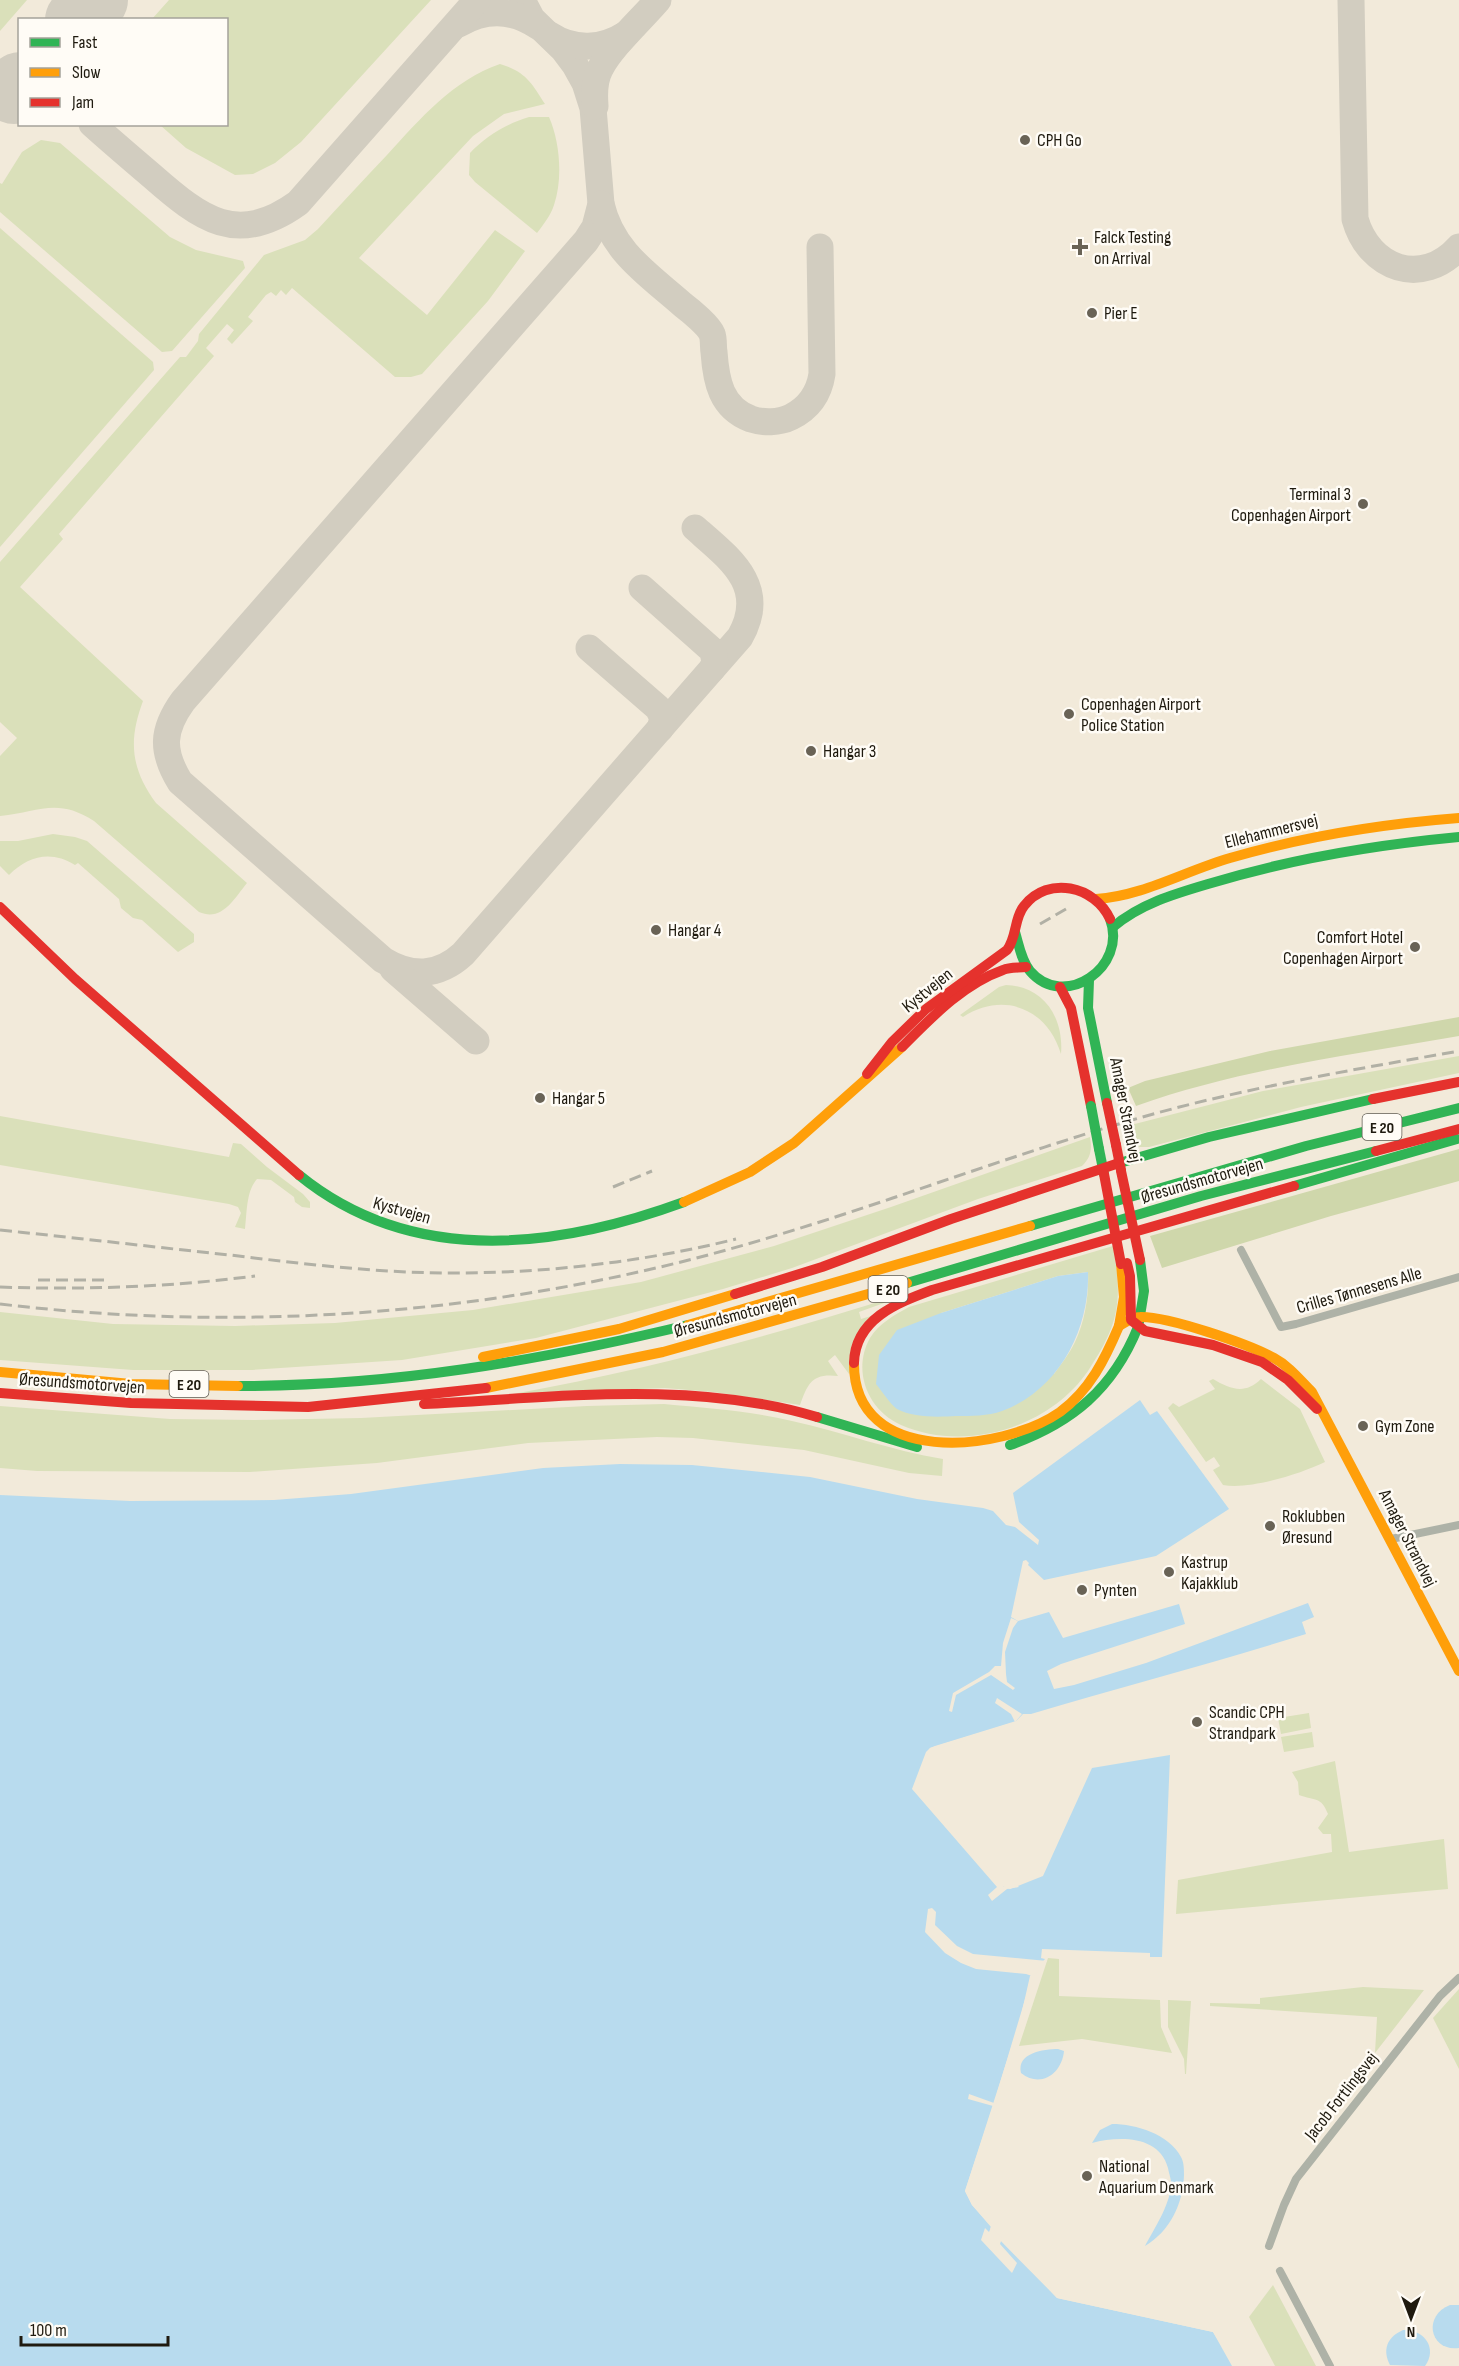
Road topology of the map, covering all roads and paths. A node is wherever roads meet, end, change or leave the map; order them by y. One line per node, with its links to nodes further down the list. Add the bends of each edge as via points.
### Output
1 (1459, 818): 3 (main road, Ellehammersvej, via 1387,824 1303,839 1208,864 1110,899)
2 (1459, 837): 5 (main road, Ellehammersvej, via 1342,852 1226,878 1146,904)
3 (1096, 899): 5 (main road); 6 (main road, via 1073,888 1042,892 1024,907)
4 (0, 907): 10 (main road, Kystvejen, via 79,982 315,1186 365,1217 419,1234 482,1241 556,1235 633,1221 687,1203 730,1183 793,1145)
5 (1113, 927): 8 (main road, via 1109,958)
6 (1015, 932): 7 (main road); 10 (main road, Kystvejen, via 1010,947 923,1012 872,1066)
7 (1026, 967): 9 (main road, via 1040,979); 10 (main road, Kystvejen, via 1004,969 968,990)
8 (1089, 980): 9 (main road); 15 (main road, Amager Strandvej, bridge, via 1088,1008)
9 (1060, 987): 16 (main road, Amager Strandvej, bridge, via 1071,1008)
10 (864, 1080)
11 (1459, 1082): 15 (main road, via 1209,1137)
12 (1459, 1108): 23 (main road, Øresundsmotorvejen / E 20, via 1306,1146 648,1335 529,1360)
13 (1459, 1129): 25 (main road, Øresundsmotorvejen / E 20, via 1201,1196 652,1355 507,1385)
14 (1459, 1138): 21 (main road, Amager Strandvej, via 904,1300 884,1310 862,1333 855,1353 855,1382 866,1408 896,1431 945,1442 997,1439 1036,1425 1073,1402 1095,1375)
15 (1120, 1167): 16 (main road); 20 (main road, Amager Strandvej, bridge, via 1144,1287)
16 (1104, 1171): 18 (main road, Amager Strandvej, bridge); 23 (main road, via 951,1219 822,1267 619,1329)
17 (1241, 1250): 19 (street, Crilles Tønnesens Alle, via 1281,1327)
18 (1124, 1264): 20 (main road, Amager Strandvej, via 1130,1276); 21 (main road, Amager Strandvej)
19 (1459, 1277)
20 (1136, 1321): 21 (main road); 25 (main road, via 1130,1349 1120,1366 1071,1416 1026,1440 973,1452 922,1448 782,1406 702,1396 633,1394); 27 (main road, Amager Strandvej, via 1145,1331 1228,1349 1266,1365 1299,1391 1328,1420)
21 (1119, 1326)
22 (0, 1372): 23 (main road, Øresundsmotorvejen / E 20, via 170,1384 257,1385)
23 (378, 1378)
24 (0, 1393): 25 (main road, Øresundsmotorvejen / E 20, via 131,1403)
25 (308, 1407)
26 (1459, 1525): 27 (street)
27 (1391, 1539): 28 (main road, Amager Strandvej)
28 (1459, 1671)
29 (1459, 1978): 30 (street, Jacob Fortlingsvej, via 1440,1996 1296,2179)
30 (1269, 2246)
31 (1280, 2271): 32 (street)
32 (1330, 2366)

